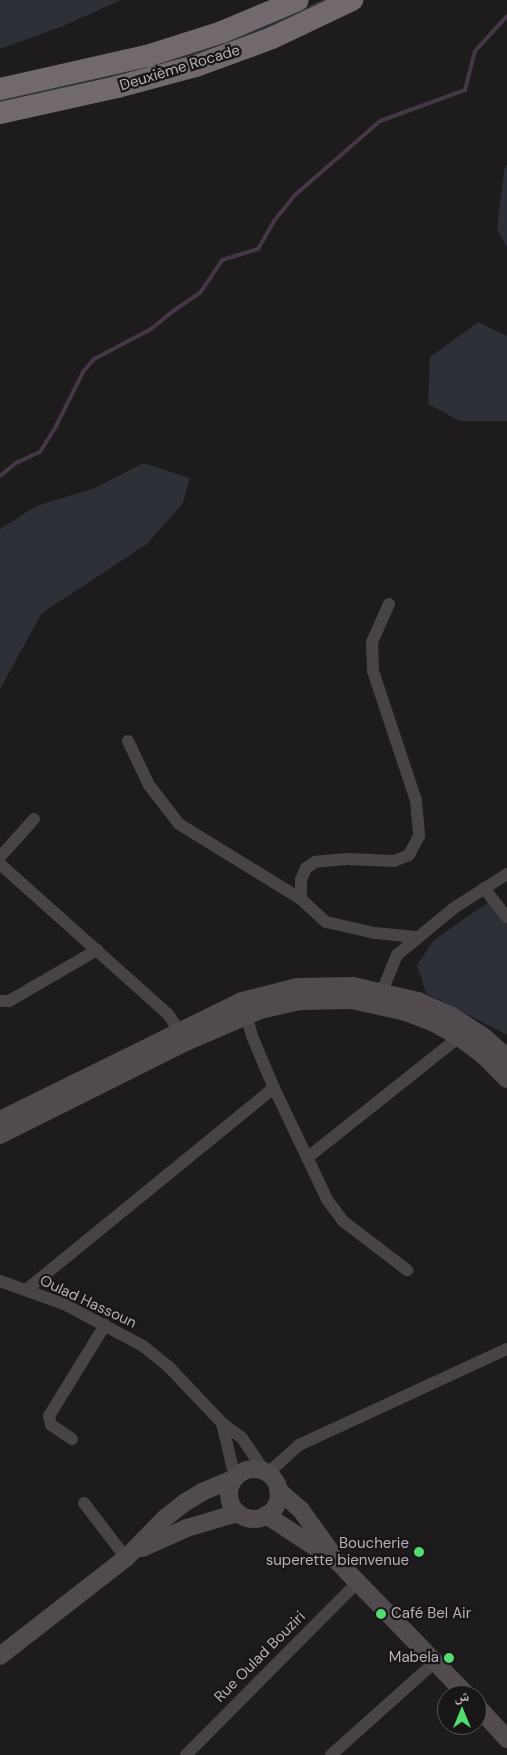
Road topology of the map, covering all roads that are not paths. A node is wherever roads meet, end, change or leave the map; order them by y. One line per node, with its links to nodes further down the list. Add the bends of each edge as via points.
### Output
1 (298, 0): 3 (highway, Deuxième Rocade, via 222,32 147,56)
2 (352, 0): 4 (highway, Deuxième Rocade, via 272,38 196,66 117,88)
3 (0, 89)
4 (0, 113)
5 (389, 604): 12 (street, via 372,642 374,671 416,800 419,836 409,855 394,861 347,859 314,862 306,868 301,880)
6 (128, 740): 12 (street, via 150,786 179,824)
7 (34, 819): 8 (street)
8 (0, 857)
9 (0, 864): 15 (street)
10 (507, 874): 11 (street)
11 (484, 888): 13 (street); 14 (street)
12 (301, 899): 14 (street, via 326,922 375,933)
13 (507, 917)
14 (416, 937): 16 (street, via 397,955)
15 (97, 950): 17 (street, via 9,1001); 19 (street, via 168,1014)
16 (380, 997): 18 (main road, via 353,986 298,987); 20 (main road); 21 (main road, via 418,1001 452,1016 484,1037)
17 (0, 1001)
18 (244, 1008): 19 (main road); 23 (street)
19 (183, 1036): 24 (main road)
20 (459, 1037): 22 (main road); 27 (street)
21 (507, 1058)
22 (507, 1079)
23 (274, 1088): 27 (street); 30 (street)
24 (65, 1094): 25 (main road); 26 (main road)
25 (0, 1120)
26 (0, 1135)
27 (307, 1158): 28 (street, via 328,1201 343,1221)
28 (407, 1270)
29 (0, 1281): 30 (street, Oulad Hassoun)
30 (26, 1290): 31 (street, Oulad Hassoun, via 64,1304)
31 (105, 1325): 33 (street, Oulad Hassoun, via 158,1358); 34 (street, via 49,1416 51,1425)
32 (507, 1349): 35 (street, via 299,1444)
33 (222, 1422): 35 (street, Oulad Hassoun, via 242,1438); 36 (street)
34 (72, 1439)
35 (267, 1472): 36 (main road, via 248,1470); 37 (main road)
36 (235, 1478): 39 (main road, via 229,1499); 41 (main road, via 184,1503)
37 (278, 1490): 40 (main road, via 276,1504); 42 (main road, via 308,1518)
38 (84, 1502): 41 (street)
39 (237, 1513): 40 (main road, via 251,1518); 41 (main road, via 187,1528)
40 (266, 1515): 42 (main road)
41 (130, 1554): 44 (main road)
42 (338, 1562): 43 (main road)
43 (358, 1582): 45 (main road); 49 (street, Rue Oulad Bouziri)
44 (0, 1656)
45 (434, 1663): 46 (main road); 50 (street)
46 (457, 1685)
47 (487, 1717): 48 (main road)
48 (507, 1739)
49 (186, 1755)
50 (331, 1755)

